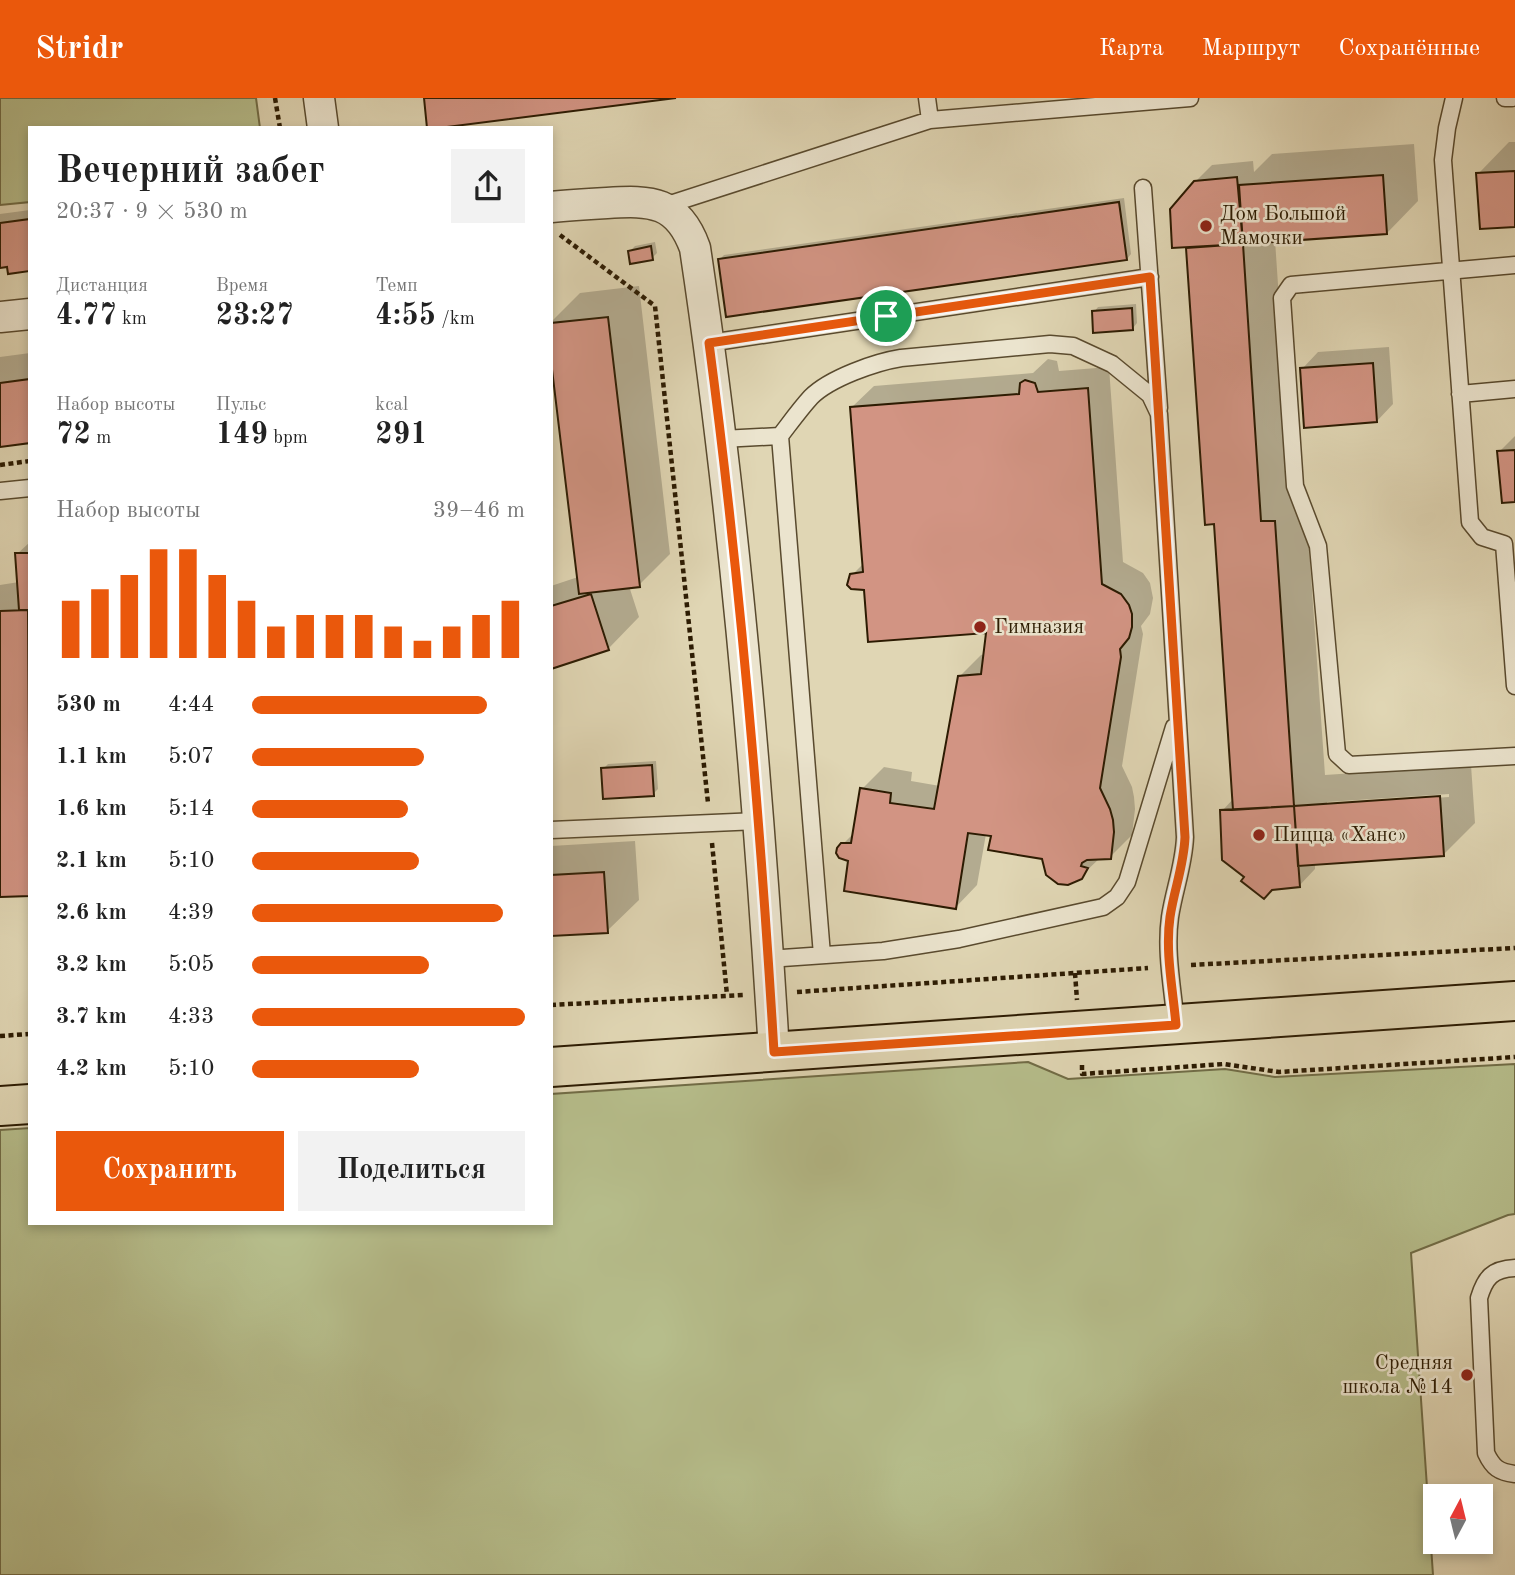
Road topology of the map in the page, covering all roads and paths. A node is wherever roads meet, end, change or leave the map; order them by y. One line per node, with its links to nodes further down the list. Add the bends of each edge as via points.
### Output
1 (275, 98): 10 (path)
2 (319, 98): 11 (street)
3 (927, 98): 9 (lane)
4 (1190, 98): 8 (lane)
5 (1454, 98): 17 (lane, via 1443,160)
6 (1504, 98): 7 (lane)
7 (1512, 98)
8 (1133, 100): 9 (lane)
9 (929, 120): 14 (lane)
10 (280, 126)
11 (323, 126)
12 (1143, 188): 18 (lane)
13 (553, 206): 14 (street, via 639,201)
14 (664, 206): 21 (street, via 681,221 695,248)
15 (553, 230): 36 (path, via 655,306)
16 (1515, 265): 17 (lane)
17 (1452, 270): 23 (lane); 34 (lane, via 1291,285 1282,298 1295,486 1318,546 1337,754 1349,765)
18 (1150, 277): 21 (lane); 24 (lane)
19 (28, 314): 20 (street)
20 (0, 317)
21 (709, 343): 26 (street)
22 (1515, 389): 23 (lane)
23 (1460, 394): 31 (lane, via 1470,522 1482,537)
24 (1159, 414): 25 (lane, via 1150,396 1112,364 1073,346 1050,344 881,361 813,395); 33 (lane)
25 (780, 436): 26 (lane); 39 (lane)
26 (722, 439): 35 (street)
27 (28, 461): 28 (path)
28 (0, 465)
29 (28, 488): 30 (lane)
30 (0, 491)
31 (1509, 544): 32 (lane)
32 (1515, 686)
33 (1178, 715): 39 (lane, via 1127,882 1103,907 959,939); 41 (lane, via 1185,837 1170,918)
34 (1515, 756)
35 (758, 821): 36 (lane); 40 (street)
36 (710, 824): 37 (lane); 43 (path)
37 (553, 830)
38 (1515, 947): 41 (path)
39 (822, 955): 40 (lane)
40 (768, 959): 42 (street)
41 (1171, 967): 42 (path); 46 (lane)
42 (771, 994): 43 (path); 49 (street)
43 (727, 995): 45 (path)
44 (1515, 1001): 46 (main road)
45 (553, 1005)
46 (1176, 1025): 49 (main road)
47 (28, 1034): 48 (path)
48 (0, 1036)
49 (774, 1052): 51 (main road)
50 (1515, 1057): 52 (path, via 1279,1073 1224,1064)
51 (553, 1067)
52 (1083, 1074)
53 (28, 1104): 54 (main road)
54 (0, 1106)
55 (1515, 1268): 56 (lane, via 1484,1281 1479,1298 1486,1453 1501,1472)
56 (1515, 1474)

